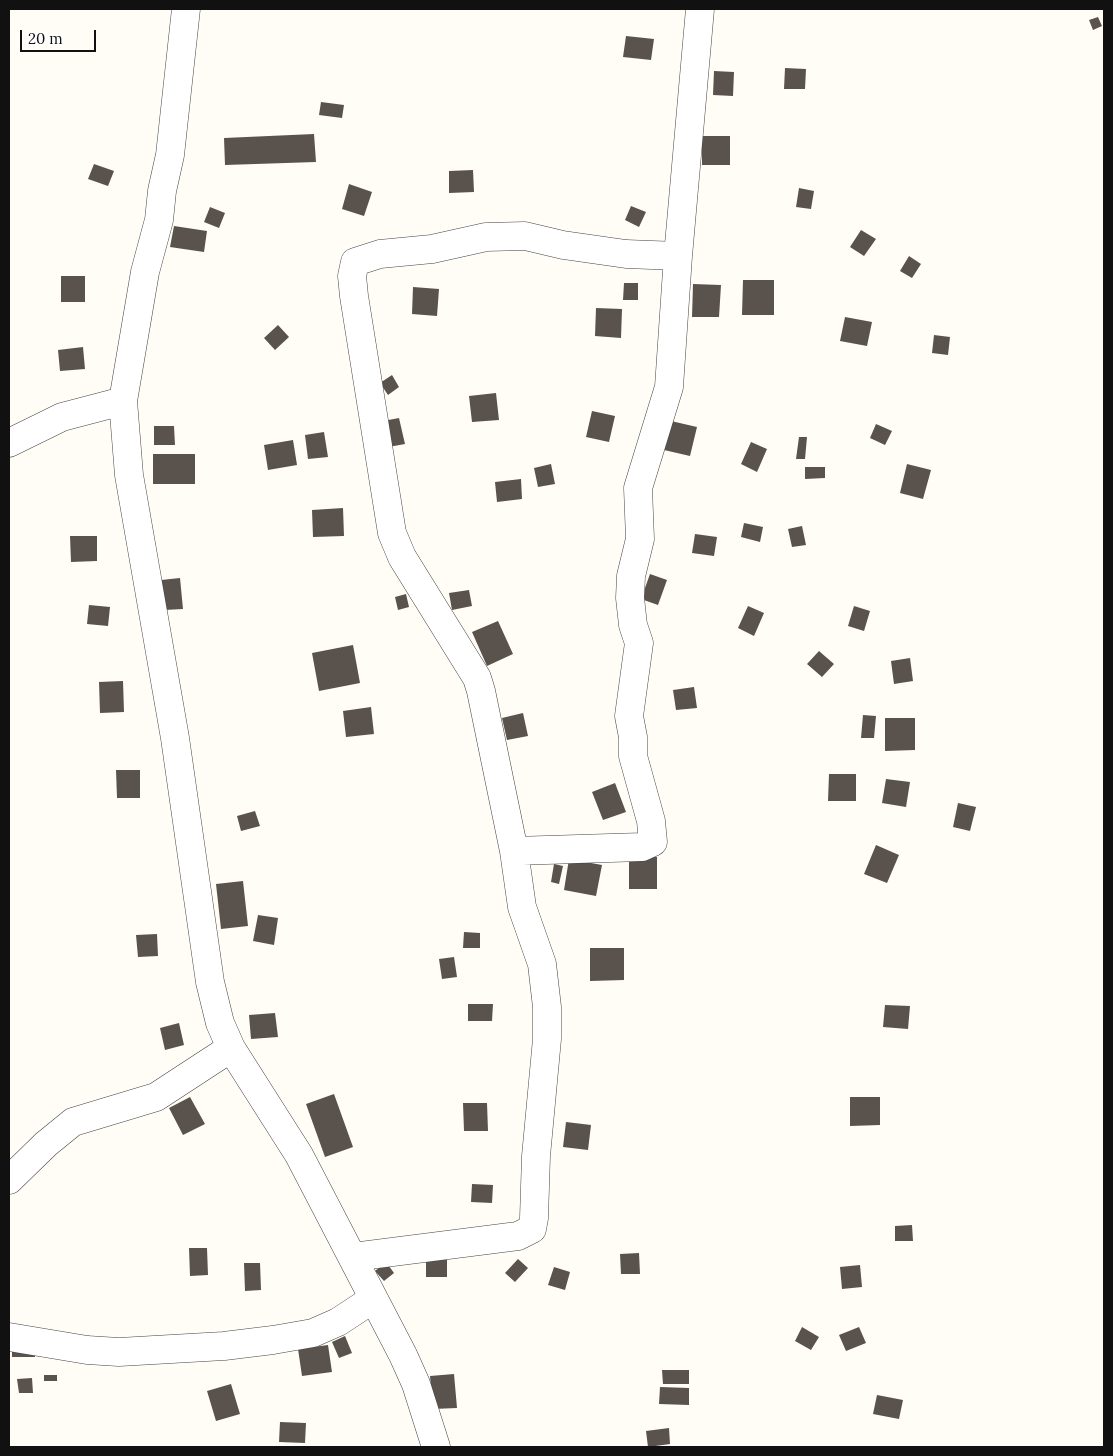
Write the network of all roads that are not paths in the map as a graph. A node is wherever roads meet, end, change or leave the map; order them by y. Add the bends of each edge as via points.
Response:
1 (186, 9) edge
2 (700, 9) edge
3 (678, 256) junction
4 (123, 401) junction
5 (9, 443) edge
6 (514, 850) junction
7 (231, 1048) junction
8 (9, 1180) edge
9 (352, 1257) junction
10 (374, 1298) junction
11 (9, 1337) edge
12 (436, 1447) edge

1 - 4 street via 170,155 159,220 145,272
2 - 3 street
3 - 6 street via 669,387 638,488 640,539 631,576 630,598 639,644 629,716 634,756 651,821 653,842 642,847
3 - 6 street via 626,254 525,236 505,236 380,254 355,262 352,276 354,296 392,533 402,557 477,678
4 - 5 street via 62,417
4 - 7 street via 129,475 175,738 210,982 220,1023
6 - 9 street via 522,907 542,964 547,1007 532,1230 518,1236
7 - 8 street via 156,1097 73,1122
7 - 9 street via 299,1154
9 - 10 street
10 - 11 street via 338,1322 313,1332 224,1346 119,1352
10 - 12 street via 404,1355

